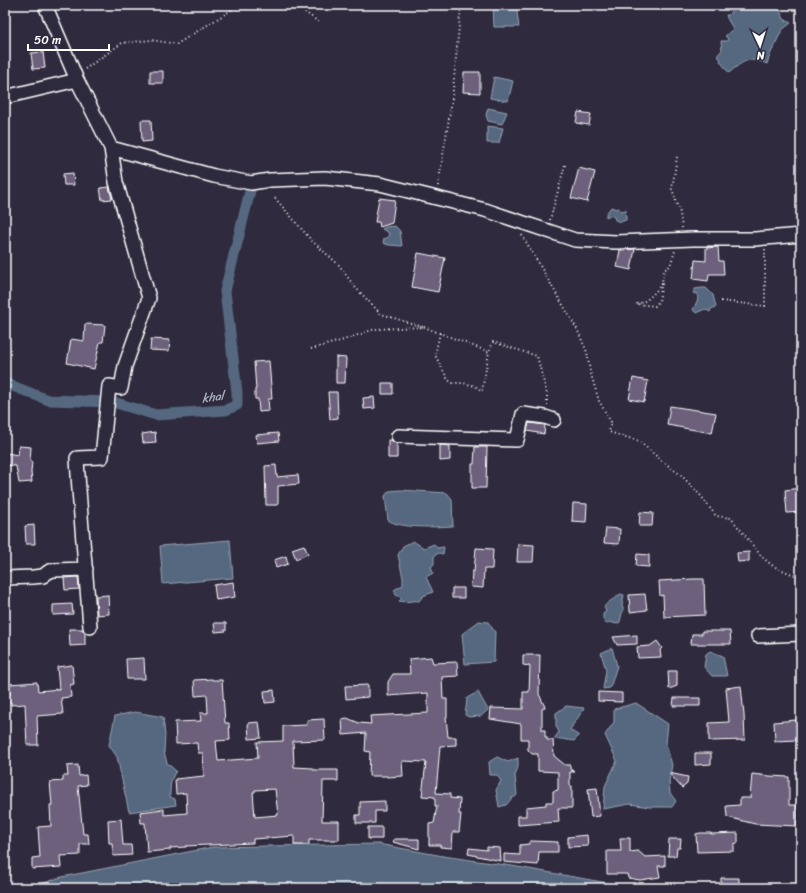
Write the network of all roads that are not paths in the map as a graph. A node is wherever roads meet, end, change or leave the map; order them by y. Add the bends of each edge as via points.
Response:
1 (45, 5) edge
2 (76, 79) junction
3 (5, 97) edge
4 (111, 148) junction
5 (801, 235) edge
6 (550, 419) road end
7 (398, 436) dead end
8 (86, 568) junction
9 (5, 578) edge
10 (90, 627) dead end
11 (801, 634) edge
12 (758, 636) dead end

1 - 2 street
2 - 3 street
2 - 4 street
4 - 5 street via 214,176 250,183 325,178 380,184 485,210 575,240 616,242
4 - 8 street via 116,182 149,298 125,366 121,388 109,386 102,457 77,458
6 - 7 street via 523,414 517,440
8 - 9 street via 54,570 44,576
8 - 10 street
11 - 12 street

